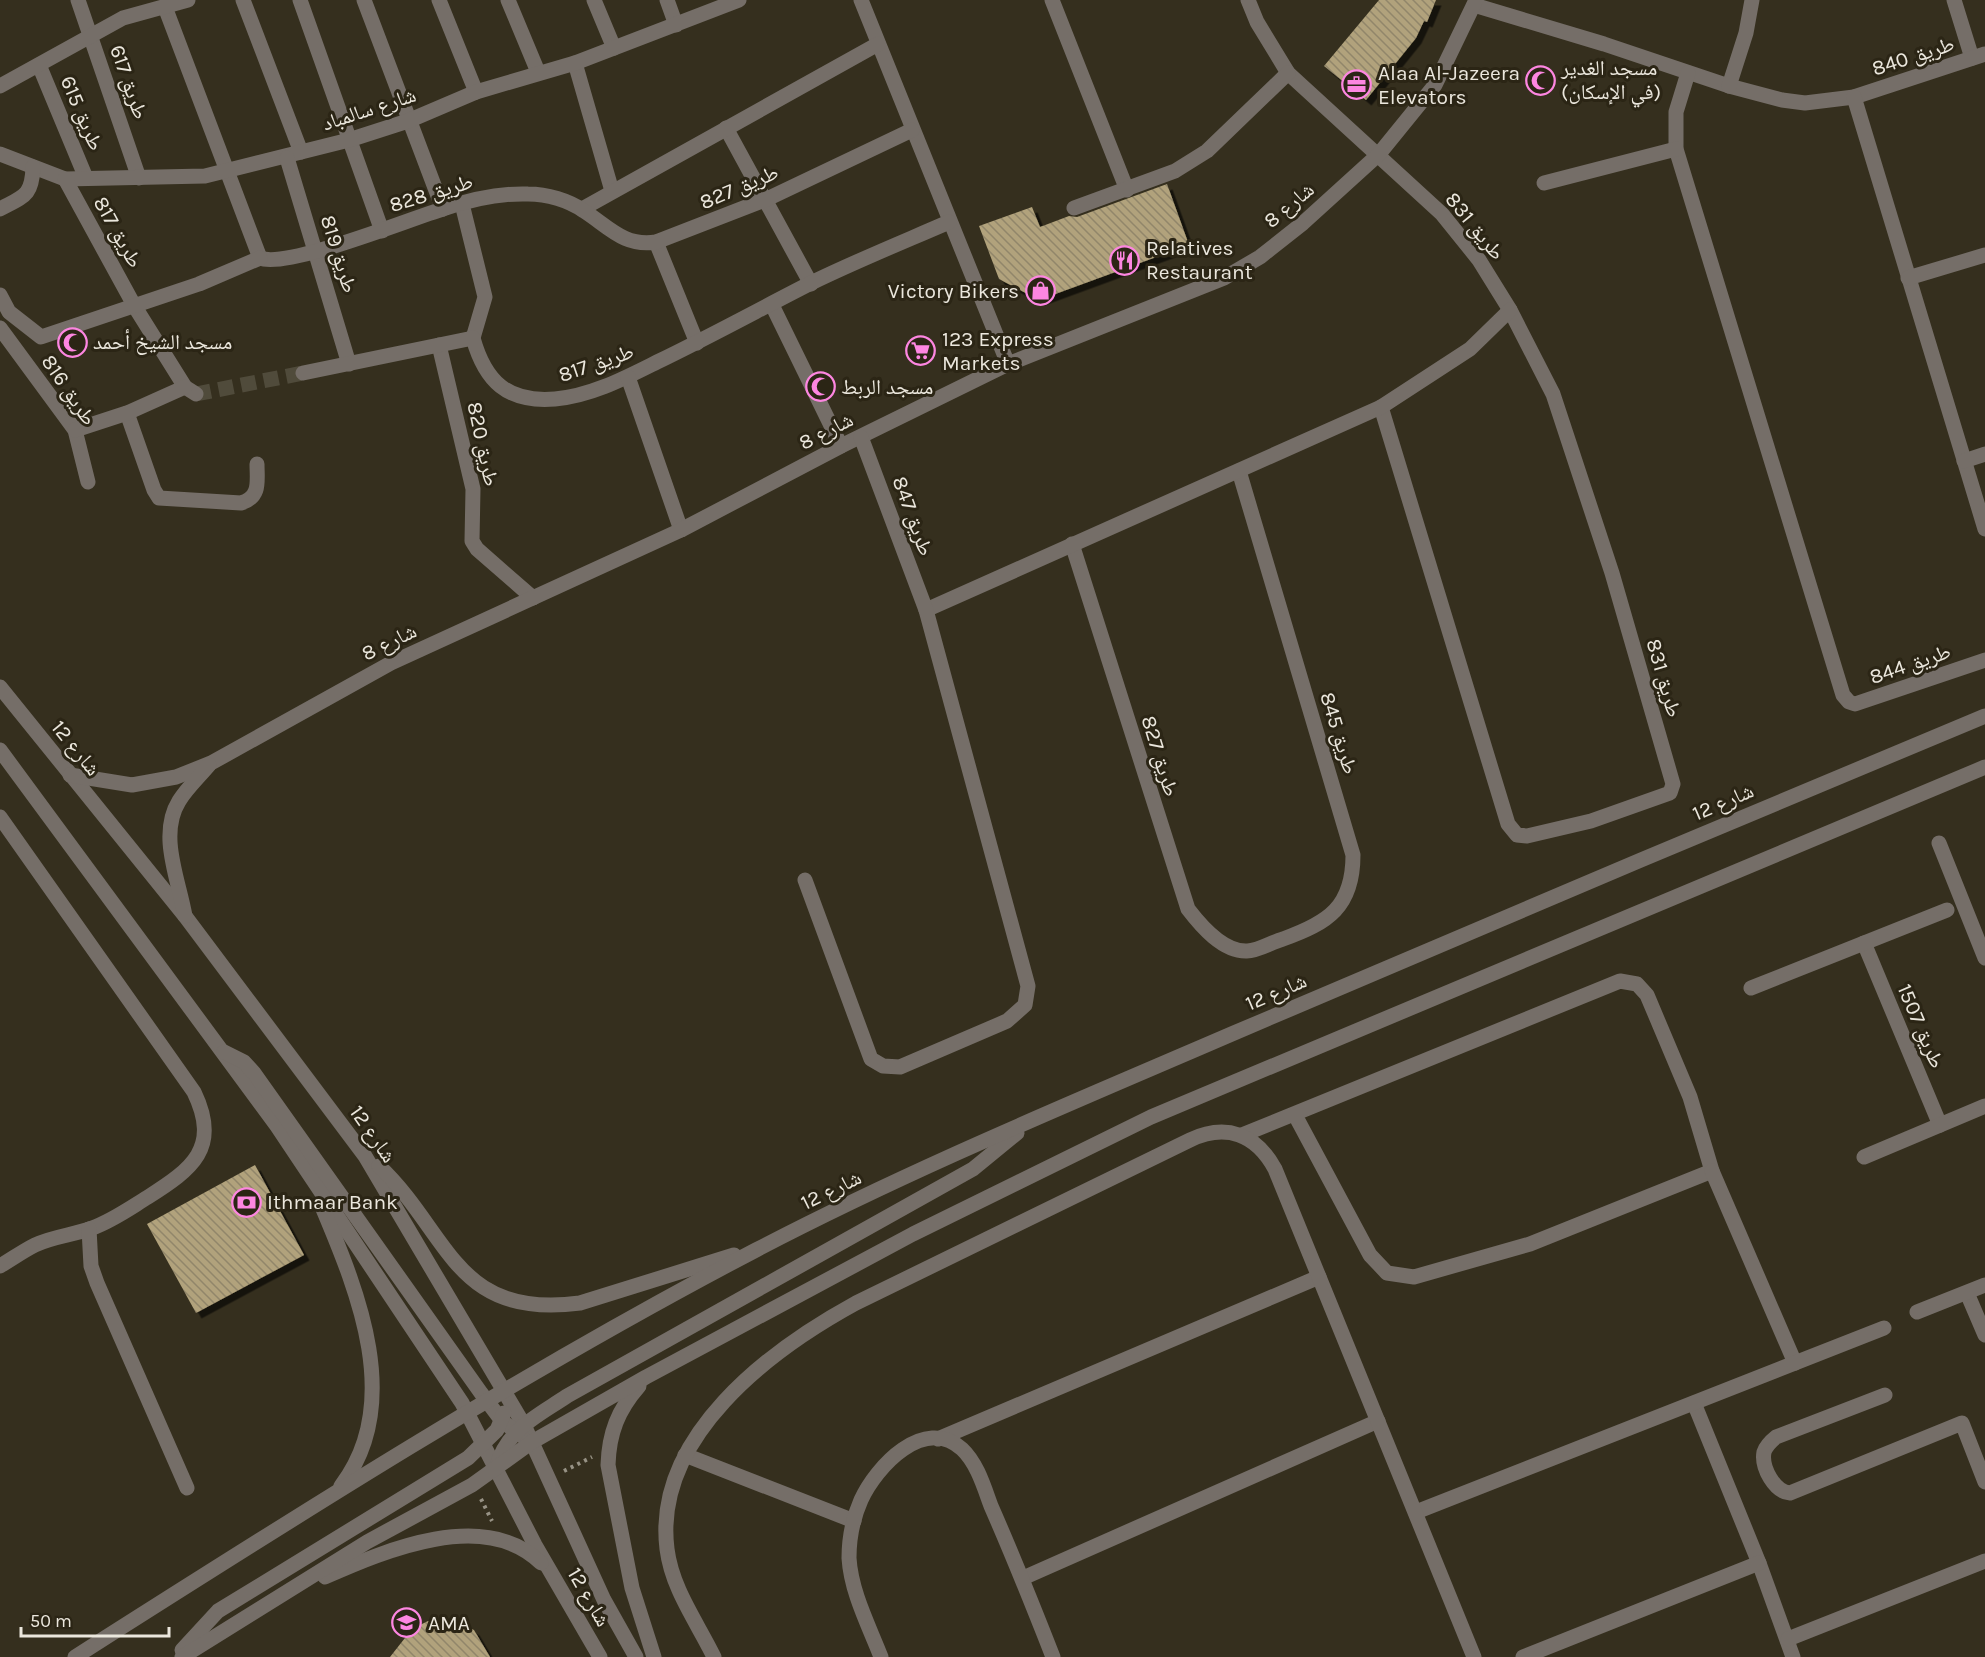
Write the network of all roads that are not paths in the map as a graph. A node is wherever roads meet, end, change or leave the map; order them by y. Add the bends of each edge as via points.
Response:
1 (78, 0) edge
2 (188, 0) edge
3 (243, 0) edge
4 (300, 0) edge
5 (364, 0) edge
6 (439, 0) edge
7 (508, 0) edge
8 (594, 0) edge
9 (667, 0) edge
10 (739, 0) edge
11 (861, 0) edge
12 (1052, 0) edge
13 (1248, 0) edge
14 (1752, 0) edge
15 (1954, 0) edge
16 (1475, 3) edge
17 (165, 7) junction
18 (676, 25) junction
19 (91, 34) junction
20 (878, 44) junction
21 (614, 48) junction
22 (1978, 56) edge
23 (575, 63) junction
24 (39, 64) junction
25 (538, 72) junction
26 (1288, 73) junction
27 (1688, 73) junction
28 (0, 86) edge
29 (1730, 86) junction
30 (476, 92) junction
31 (1854, 97) junction
32 (408, 121) junction
33 (726, 128) junction
34 (912, 130) junction
35 (349, 141) junction
36 (1676, 148) junction
37 (0, 154) edge
38 (1379, 154) junction
39 (294, 155) junction
40 (33, 166) junction
41 (227, 171) junction
42 (86, 178) junction
43 (139, 178) junction
44 (65, 179) junction
45 (1544, 183) dead end
46 (1127, 190) junction
47 (612, 191) junction
48 (767, 200) junction
49 (462, 204) junction
50 (0, 208) edge
51 (1074, 208) dead end
52 (443, 209) junction
53 (582, 209) junction
54 (949, 222) junction
55 (382, 231) junction
56 (656, 242) junction
57 (317, 251) junction
58 (1985, 255) edge
59 (260, 258) junction
60 (1908, 278) junction
61 (811, 284) junction
62 (0, 295) edge
63 (772, 305) junction
64 (135, 306) junction
65 (1510, 310) junction
66 (5, 314) edge
67 (0, 328) edge
68 (473, 338) junction
69 (697, 343) junction
70 (439, 345) junction
71 (349, 364) junction
72 (1008, 364) junction
73 (303, 373) tunnel mouth
74 (628, 376) junction
75 (1381, 407) junction
76 (127, 413) junction
77 (75, 430) junction
78 (861, 437) junction
79 (841, 446) junction
80 (1985, 454) edge
81 (1964, 461) junction
82 (257, 464) dead end
83 (1239, 471) junction
84 (88, 482) dead end
85 (1985, 529) edge
86 (681, 530) junction
87 (1072, 544) junction
88 (533, 598) junction
89 (926, 610) junction
90 (1985, 660) edge
91 (0, 687) edge
92 (1985, 716) edge
93 (0, 750) edge
94 (211, 763) junction
95 (1985, 767) edge
96 (70, 775) junction
97 (0, 818) edge
98 (0, 836) edge
99 (17, 842) junction
100 (1939, 843) dead end
101 (805, 880) dead end
102 (1947, 910) dead end
103 (184, 916) junction
104 (1863, 943) junction
105 (1247, 951) joint
106 (1984, 955) edge
107 (1751, 988) dead end
108 (222, 1051) junction
109 (1985, 1106) edge
110 (1295, 1114) junction
111 (1035, 1118) junction
112 (1940, 1125) junction
113 (1242, 1135) junction
114 (365, 1156) junction
115 (1864, 1157) dead end
116 (304, 1168) junction
117 (1712, 1171) junction
118 (89, 1229) junction
119 (758, 1249) junction
120 (0, 1266) edge
121 (1319, 1277) junction
122 (1985, 1285) edge
123 (1967, 1293) junction
124 (1917, 1312) dead end
125 (1884, 1328) dead end
126 (1985, 1335) edge
127 (1795, 1362) junction
128 (646, 1377) junction
129 (505, 1389) junction
130 (1885, 1395) dead end
131 (488, 1400) junction
132 (1694, 1403) junction
133 (469, 1413) junction
134 (502, 1420) junction
135 (1378, 1421) junction
136 (519, 1428) junction
137 (938, 1439) junction
138 (532, 1442) junction
139 (484, 1444) junction
140 (685, 1455) junction
141 (496, 1468) junction
142 (1985, 1482) edge
143 (187, 1488) dead end
144 (339, 1489) junction
145 (1416, 1512) junction
146 (854, 1521) junction
147 (1985, 1562) edge
148 (1759, 1563) junction
149 (1023, 1578) junction
150 (557, 1586) junction
151 (267, 1603) junction
152 (1788, 1639) junction
153 (75, 1657) edge
154 (176, 1657) edge
155 (182, 1657) edge
156 (600, 1657) edge
157 (636, 1657) edge
158 (654, 1657) edge
159 (714, 1657) edge
160 (881, 1657) edge
161 (1053, 1657) edge
162 (1474, 1657) edge
163 (1523, 1657) edge
164 (1793, 1657) edge

1 - 19 street, طريق 617
2 - 17 street, طريق 615
3 - 39 street, طريق 819
4 - 35 street
5 - 32 street
6 - 30 street
7 - 25 street
8 - 21 street
9 - 18 street
10 - 18 street, شارع سالمباد
11 - 20 street
12 - 46 street
13 - 26 street, طريق 831 via 1262,32
14 - 29 street
15 - 22 street
16 - 27 street, طريق 840
16 - 38 street, شارع 8 via 1435,85
17 - 19 street, طريق 615 via 123,18
17 - 41 street
18 - 21 street, شارع سالمباد
19 - 24 street, طريق 615
19 - 43 street, طريق 617
20 - 33 street
20 - 34 street
21 - 23 street, شارع سالمباد
22 - 31 street, طريق 840
23 - 25 street, شارع سالمباد
23 - 47 street
24 - 28 street, طريق 615
24 - 42 street, طريق 615
25 - 30 street, شارع سالمباد
26 - 38 street, طريق 831
26 - 46 street via 1207,151 1175,171
27 - 29 street, طريق 840
27 - 36 street via 1676,112
29 - 31 street, طريق 840 via 1805,103
30 - 32 street, شارع سالمباد
31 - 60 street
32 - 35 street, شارع سالمباد
32 - 52 street
33 - 47 street
33 - 48 street
34 - 48 street, طريق 827
34 - 54 street
35 - 39 street, شارع سالمباد
35 - 55 street
36 - 45 street
36 - 90 street, طريق 844 via 1843,695 1855,704
37 - 40 street, شارع سالمباد
38 - 65 street, طريق 831 via 1442,214 1479,260
38 - 72 street, شارع 8 via 1304,223 1260,257 1224,278
39 - 41 street, شارع سالمباد
39 - 57 street, طريق 819
40 - 44 street, شارع سالمباد
40 - 50 street via 33,182 25,196
41 - 43 street, شارع سالمباد via 205,176
41 - 59 street
42 - 43 street, شارع سالمباد
42 - 44 street, شارع سالمباد
44 - 64 street, طريق 817
46 - 51 street
47 - 53 street
48 - 56 street, طريق 827
48 - 61 street
49 - 52 street, طريق 828
49 - 53 street, طريق 828 via 528,194 555,197
49 - 68 street via 485,297
52 - 55 street, طريق 828
53 - 56 street, طريق 827 via 629,241
54 - 61 street, طريق 817
54 - 72 street
55 - 57 street, طريق 828
56 - 69 street
57 - 59 street, طريق 828 via 268,262
57 - 71 street, طريق 819
58 - 60 street
59 - 64 street
60 - 81 street
61 - 63 street, طريق 817
62 - 66 street
63 - 69 street, طريق 817
63 - 79 street
64 - 66 street via 41,337
64 - 76 street, طريق 817 via 190,390
65 - 75 street via 1470,349
65 - 75 street, طريق 831 via 1553,394 1609,562 1673,784 1670,793 1591,821 1527,836 1517,835 1508,824
67 - 77 street, طريق 816
68 - 70 street
68 - 74 street, طريق 817 via 479,360 490,378 508,391 529,398 577,396
69 - 74 street, طريق 817
70 - 71 street
70 - 88 street, طريق 820 via 473,489 472,541
71 - 73 street
72 - 78 street, شارع 8
74 - 86 street
75 - 83 street
76 - 77 street
76 - 82 street, طريق 816 via 156,495 164,500 248,501 257,490
77 - 84 street, طريق 816
78 - 79 street, شارع 8
78 - 89 street, طريق 847
79 - 86 street, شارع 8
80 - 81 street
81 - 85 street
83 - 87 street
83 - 105 street, طريق 845 via 1353,855 1346,896 1327,920
86 - 88 street, شارع 8
87 - 89 street
87 - 105 street, طريق 827 via 1181,894 1208,932
88 - 94 street, شارع 8 via 391,663
89 - 101 street, طريق 847 via 1028,986 1024,1005 1007,1021 900,1066 883,1066 871,1059
91 - 96 street, شارع 12
92 - 111 street, شارع 12 via 1509,914
93 - 108 street
94 - 96 street, شارع 8 via 176,777 132,785
94 - 103 street, شارع 8 via 171,817 169,840
95 - 128 street via 1151,1117 913,1234
96 - 103 street, شارع 12
97 - 99 street
98 - 99 street
99 - 118 street via 194,1092 202,1109 205,1128 194,1164 122,1214
100 - 106 street
102 - 104 street
103 - 114 street, شارع 12
104 - 107 street
104 - 112 street, طريق 1507
108 - 116 street
108 - 131 street via 244,1062 254,1073
109 - 112 street
110 - 113 street
110 - 117 street via 1370,1255 1387,1273 1414,1276 1530,1244
110 - 117 street via 1620,981 1637,984 1647,995 1690,1097
111 - 119 street, شارع 12
111 - 136 street via 973,1169 567,1395
112 - 115 street
113 - 121 street via 1267,1154
113 - 140 street via 1205,1133 815,1325 742,1383 711,1417
114 - 119 street via 389,1177 453,1262 488,1290 516,1301 556,1307 580,1303
114 - 129 street, شارع 12
116 - 133 street
116 - 144 street via 339,1248 371,1359 369,1418 351,1473
117 - 127 street
118 - 120 street via 36,1245
118 - 143 street via 96,1283
119 - 129 street, شارع 12
121 - 135 street
121 - 137 street
122 - 123 street
123 - 124 street
123 - 126 street
125 - 127 street
127 - 132 street
128 - 138 street
128 - 158 street via 618,1415 608,1448 608,1465 632,1588
129 - 131 street
129 - 134 street
129 - 136 street, شارع 12
130 - 142 street via 1776,1437 1765,1452 1764,1461 1775,1486 1790,1493 1962,1424
131 - 133 street
131 - 134 street
132 - 145 street
132 - 148 street
133 - 139 street, شارع 12
133 - 144 street
134 - 136 street
134 - 139 street
135 - 145 street
135 - 149 street
136 - 138 street, شارع 12
136 - 141 street via 502,1448
137 - 146 street via 913,1443 881,1468 869,1484
137 - 149 street via 951,1442 970,1458
138 - 141 street
138 - 157 street, شارع 12 via 604,1600
139 - 141 street, شارع 12
139 - 154 street via 468,1458 218,1611
140 - 146 street
140 - 159 street via 666,1516 667,1549 674,1580
141 - 150 street, شارع 12
141 - 151 street
144 - 153 street
145 - 162 street
146 - 160 street via 850,1540 852,1578
147 - 152 street
148 - 152 street
148 - 163 street
149 - 161 street
150 - 151 street via 521,1547 495,1537 469,1536 392,1551
150 - 156 street, شارع 12
151 - 155 street
152 - 164 street

